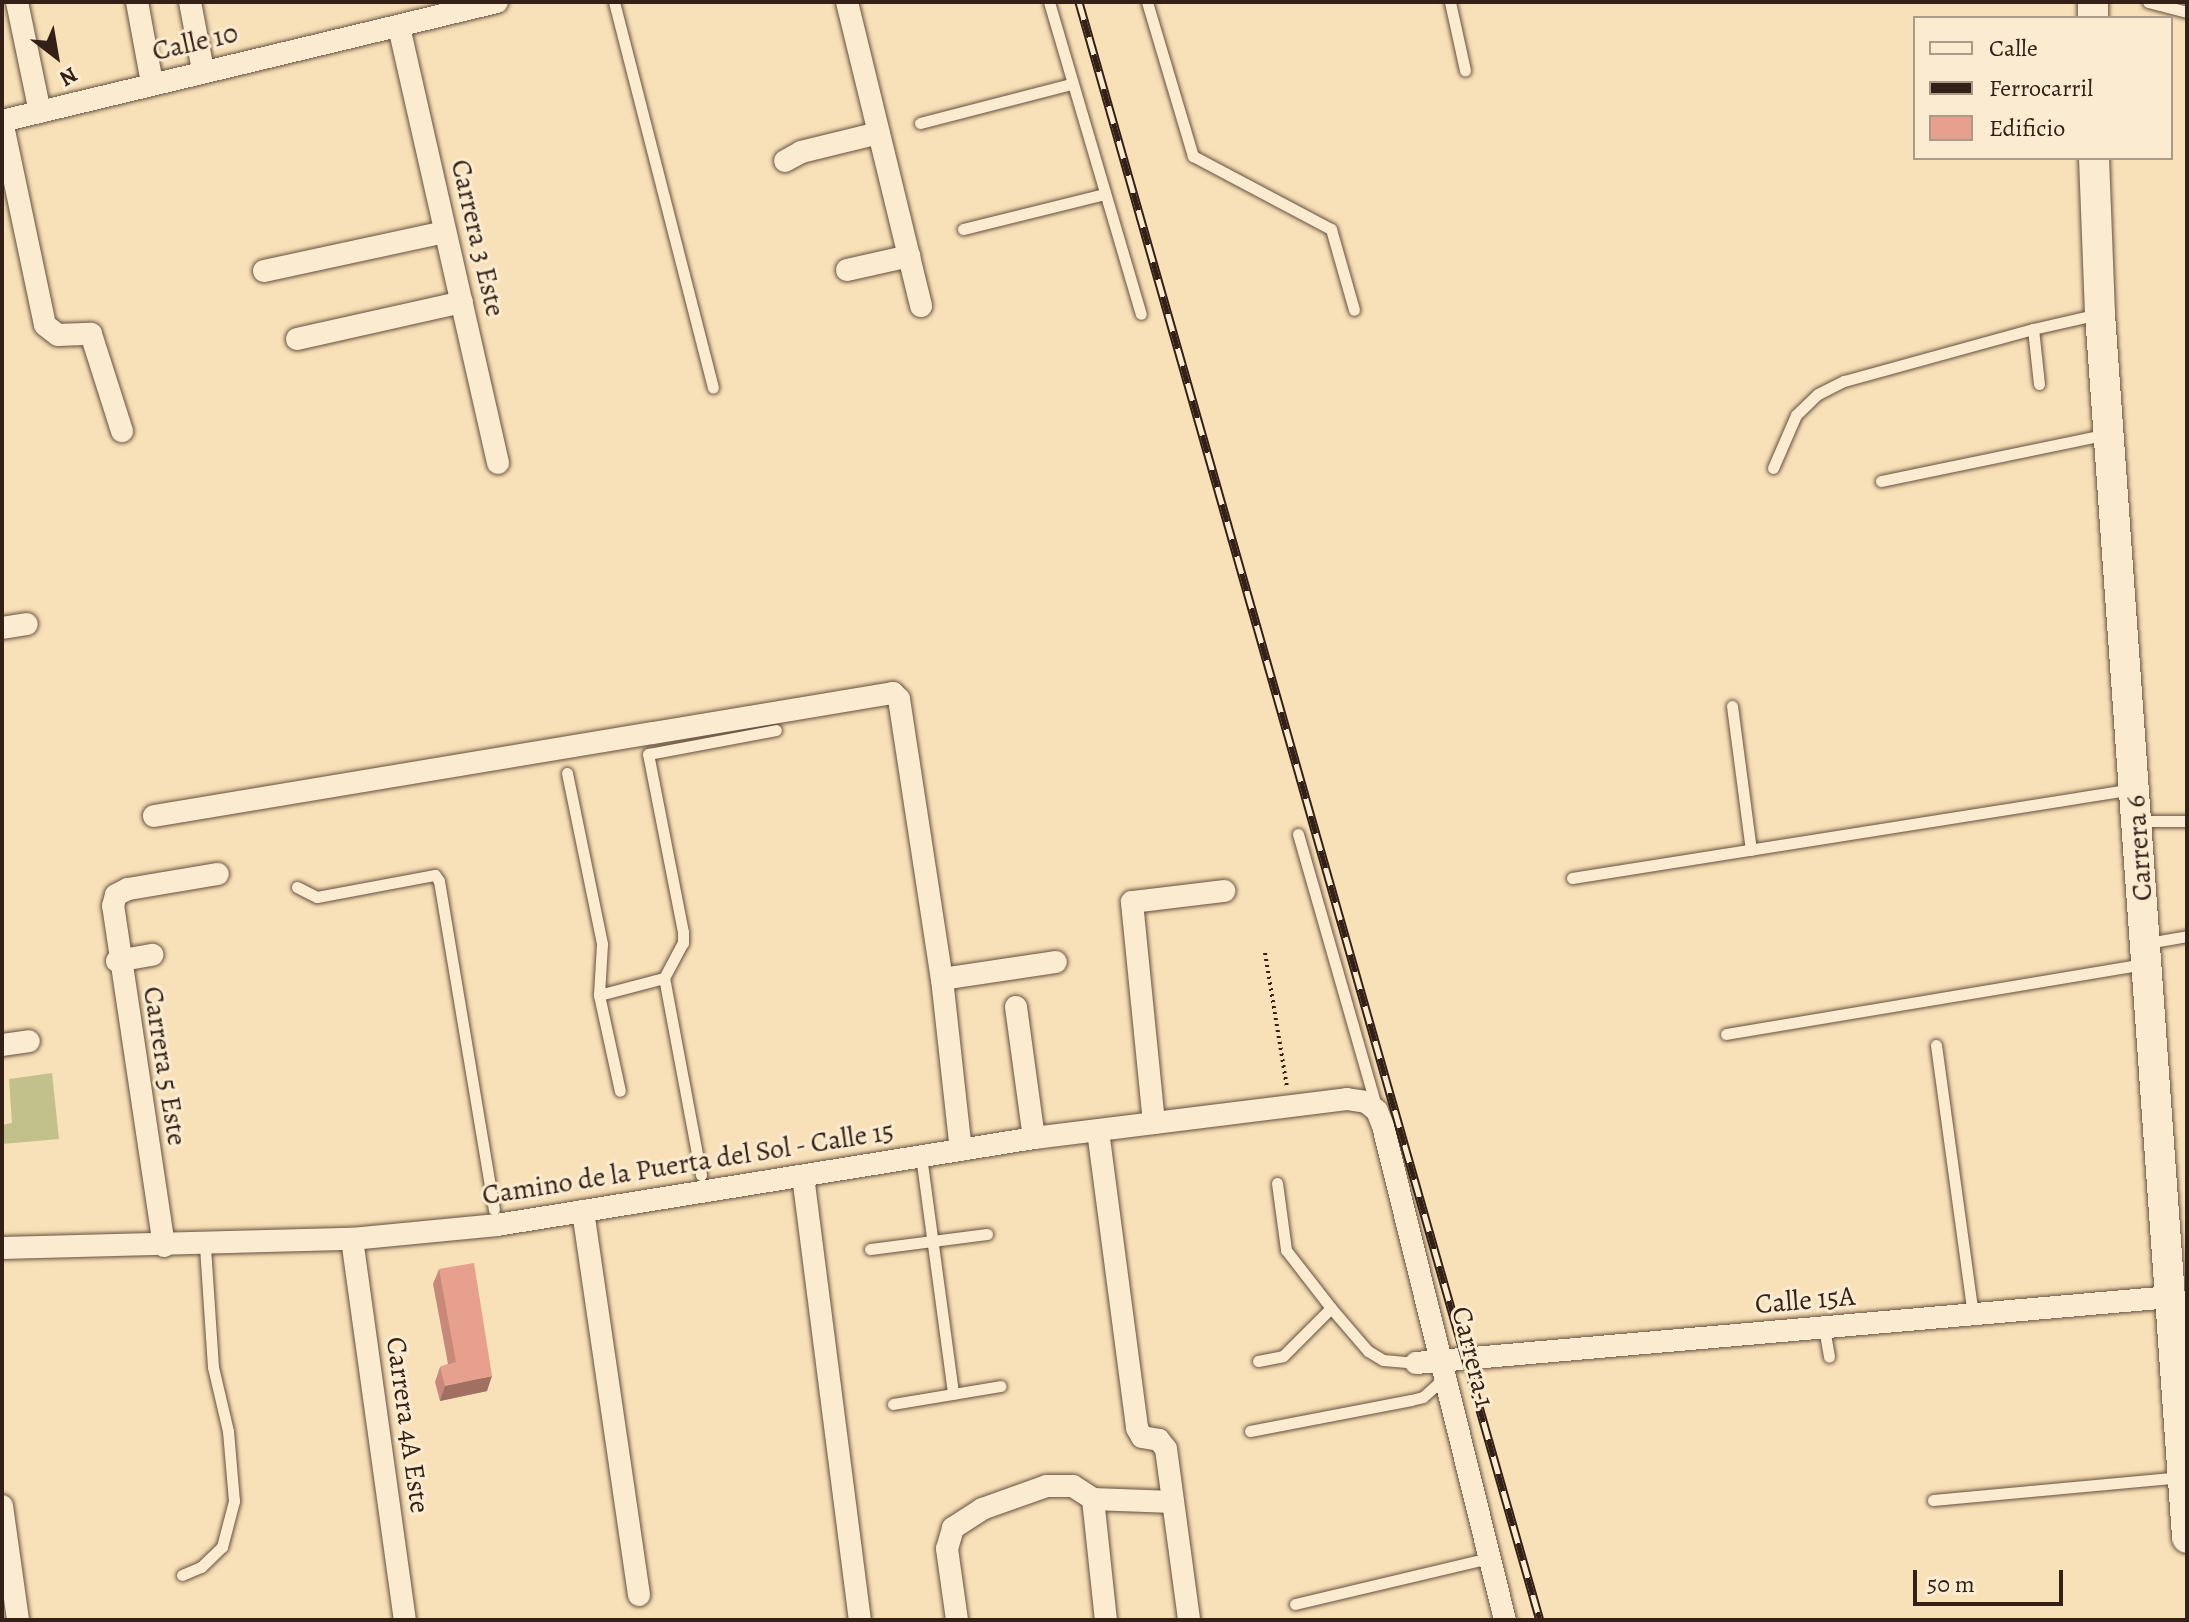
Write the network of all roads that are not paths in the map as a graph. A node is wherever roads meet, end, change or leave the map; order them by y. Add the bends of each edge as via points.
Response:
1 (17, 2) edge
2 (137, 2) edge
3 (190, 2) edge
4 (497, 2) edge
5 (614, 2) edge
6 (847, 2) edge
7 (1049, 2) edge
8 (1147, 2) edge
9 (1450, 2) edge
10 (2148, 2) edge
11 (2187, 12) edge
12 (399, 27) junction
13 (203, 70) junction
14 (1465, 70) dead end
15 (152, 83) junction
16 (1071, 84) junction
17 (40, 112) junction
18 (2, 121) edge
19 (920, 123) dead end
20 (879, 133) junction
21 (2094, 160) edge
22 (785, 161) dead end
23 (1104, 194) junction
24 (963, 229) dead end
25 (445, 232) junction
26 (909, 256) junction
27 (847, 270) dead end
28 (264, 271) dead end
29 (462, 302) junction
30 (921, 306) dead end
31 (1354, 310) dead end
32 (1141, 314) dead end
33 (2100, 314) junction
34 (2033, 329) junction
35 (297, 339) dead end
36 (2039, 384) dead end
37 (713, 387) dead end
38 (122, 431) dead end
39 (2109, 434) junction
40 (498, 463) dead end
41 (1773, 468) dead end
42 (1881, 481) dead end
43 (27, 624) dead end
44 (2, 628) edge
45 (1732, 706) dead end
46 (776, 730) dead end
47 (567, 773) dead end
48 (2134, 789) junction
49 (154, 816) dead end
50 (2137, 821) junction
51 (2187, 821) edge
52 (1298, 834) dead end
53 (1751, 850) junction
54 (218, 874) dead end
55 (1572, 878) dead end
56 (297, 887) dead end
57 (1224, 891) dead end
58 (2187, 936) edge
59 (2146, 954) junction
60 (152, 955) dead end
61 (117, 961) junction
62 (1056, 962) dead end
63 (664, 978) junction
64 (942, 979) junction
65 (599, 995) junction
66 (1016, 1007) dead end
67 (1726, 1034) dead end
68 (29, 1041) dead end
69 (2, 1045) edge
70 (1936, 1045) dead end
71 (620, 1091) dead end
72 (1377, 1111) junction
73 (1154, 1123) junction
74 (1098, 1131) junction
75 (1034, 1138) junction
76 (961, 1150) junction
77 (921, 1156) junction
78 (803, 1176) junction
79 (703, 1183) junction
80 (1277, 1183) dead end
81 (583, 1211) junction
82 (495, 1217) junction
83 (987, 1234) dead end
84 (352, 1239) junction
85 (932, 1239) junction
86 (205, 1245) junction
87 (164, 1246) junction
88 (2, 1248) edge
89 (870, 1249) dead end
90 (2170, 1297) junction
91 (1331, 1308) junction
92 (1973, 1315) junction
93 (1824, 1328) junction
94 (1829, 1357) dead end
95 (1258, 1361) dead end
96 (1416, 1363) joint
97 (1446, 1368) junction
98 (1000, 1386) dead end
99 (953, 1394) junction
100 (893, 1404) dead end
101 (1250, 1431) dead end
102 (2183, 1477) junction
103 (1093, 1499) junction
104 (1933, 1500) dead end
105 (1173, 1502) junction
106 (2, 1506) edge
107 (2187, 1538) edge
108 (1490, 1558) junction
109 (182, 1575) dead end
110 (639, 1595) dead end
111 (1295, 1604) dead end
112 (18, 1620) edge
113 (405, 1620) edge
114 (860, 1620) edge
115 (957, 1620) edge
116 (1106, 1620) edge
117 (1189, 1620) edge
118 (1505, 1620) edge

1 - 17 street
2 - 15 street
3 - 13 street
4 - 12 street, Calle 10
5 - 37 lane
6 - 20 street
7 - 16 lane
8 - 31 lane via 1193,156 1331,229
9 - 14 lane
10 - 11 lane
12 - 13 street, Calle 10
12 - 25 street, Carrera 3 Este
13 - 15 street, Calle 10
15 - 17 street, Calle 10
16 - 19 lane
16 - 23 lane
17 - 18 street, Calle 10
18 - 38 street via 45,325 58,335 91,334
20 - 22 street via 801,152
20 - 26 street
21 - 33 main road, Carrera 6
23 - 24 lane
23 - 32 lane
25 - 28 street
25 - 29 street, Carrera 3 Este
26 - 27 street
26 - 30 street
29 - 35 street
29 - 40 street, Carrera 3 Este
33 - 34 lane
33 - 39 main road, Carrera 6
34 - 36 lane
34 - 41 lane via 1844,381 1818,394 1796,415
39 - 42 lane
39 - 48 main road, Carrera 6
43 - 44 street
45 - 53 lane
46 - 63 lane via 648,754 683,932 683,943
47 - 65 lane via 602,944
48 - 50 main road, Carrera 6
48 - 53 lane
49 - 64 street via 886,690 899,699
50 - 51 lane
50 - 59 main road, Carrera 6
52 - 72 lane
53 - 55 lane
54 - 61 street, Carrera 5 Este via 116,895
56 - 82 lane via 317,897 435,875 439,881
57 - 73 street via 1132,902
58 - 59 lane
59 - 67 lane
59 - 90 main road, Carrera 6
60 - 61 street
61 - 87 street, Carrera 5 Este
62 - 64 street
63 - 65 lane
63 - 79 lane
64 - 76 street
65 - 71 lane
66 - 75 street
68 - 69 street
70 - 92 lane
72 - 73 street, Camino de la Puerta del Sol - Calle 15 via 1347,1099
72 - 97 street, Carrera 1
73 - 74 street, Camino de la Puerta del Sol - Calle 15
74 - 75 street, Camino de la Puerta del Sol - Calle 15
74 - 105 street via 1137,1428 1142,1437 1164,1443
75 - 76 street, Camino de la Puerta del Sol - Calle 15
76 - 77 street, Camino de la Puerta del Sol - Calle 15
77 - 78 street, Camino de la Puerta del Sol - Calle 15
77 - 85 lane
78 - 79 street, Camino de la Puerta del Sol - Calle 15
78 - 114 street
79 - 81 street, Camino de la Puerta del Sol - Calle 15
80 - 91 lane via 1286,1250
81 - 82 street, Camino de la Puerta del Sol - Calle 15
81 - 110 street
82 - 84 street, Camino de la Puerta del Sol - Calle 15
83 - 85 lane
84 - 86 street, Camino de la Puerta del Sol - Calle 15
84 - 113 street, Carrera 4A Este
85 - 89 lane
85 - 99 lane
86 - 87 street, Camino de la Puerta del Sol - Calle 15
86 - 109 lane via 213,1367 228,1431 234,1501 222,1547 201,1567
87 - 88 street, Camino de la Puerta del Sol - Calle 15
90 - 92 street, Calle 15A
90 - 102 main road, Carrera 6
91 - 95 lane via 1283,1356
91 - 96 lane via 1368,1351 1383,1360
92 - 93 street, Calle 15A
93 - 94 lane
93 - 97 street, Calle 15A
96 - 97 street, Calle 15A
97 - 101 lane via 1423,1397
97 - 108 street, Carrera 1
98 - 99 lane
99 - 100 lane
102 - 104 lane
102 - 107 main road, Carrera 6
103 - 105 street
103 - 115 street via 1073,1486 1047,1486 982,1509 953,1528 947,1549
103 - 116 street
105 - 117 street
106 - 112 street
108 - 111 lane
108 - 118 street, Carrera 1

